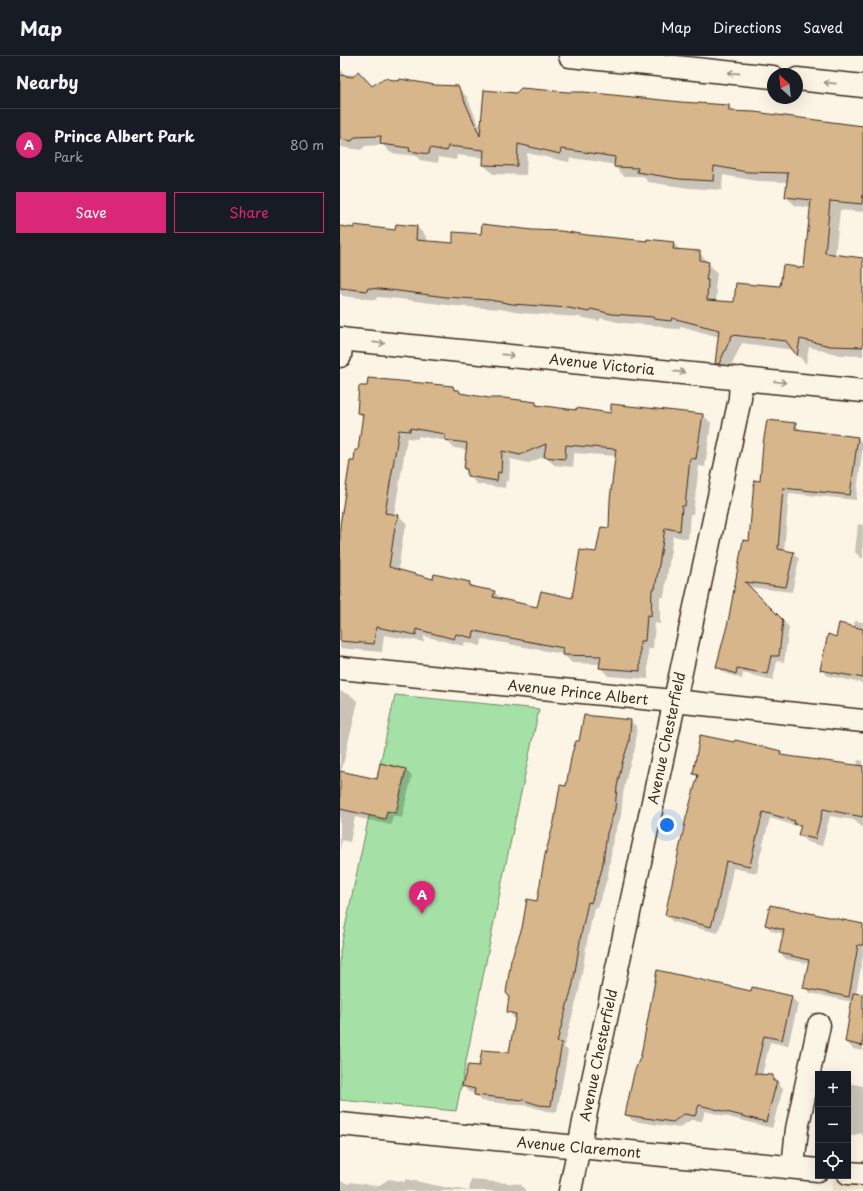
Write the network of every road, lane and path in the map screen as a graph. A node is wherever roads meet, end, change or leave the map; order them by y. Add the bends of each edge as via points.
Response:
1 (570, 56) edge
2 (767, 76) edge
3 (803, 80) edge
4 (863, 86) edge
5 (341, 345) edge
6 (741, 378) junction
7 (863, 391) edge
8 (340, 668) edge
9 (675, 702) junction
10 (863, 721) edge
11 (819, 1025) dead end
12 (340, 1124) edge
13 (578, 1147) junction
14 (793, 1167) junction
15 (815, 1170) edge
16 (851, 1173) edge
17 (863, 1174) edge
18 (570, 1191) edge

2 -> 1 street
4 -> 3 street
5 -> 6 street, Avenue Victoria
6 -> 7 street, Avenue Victoria
6 - 9 street, Avenue Chesterfield via 738,408
8 - 9 street, Avenue Prince Albert
9 - 10 street, Avenue Prince Albert
9 - 13 street, Avenue Chesterfield
11 - 14 street via 797,1129
12 - 13 street, Avenue Claremont
13 - 14 street, Avenue Claremont
13 - 18 street, Avenue Chesterfield
14 - 15 street, Avenue Claremont
16 - 17 street

